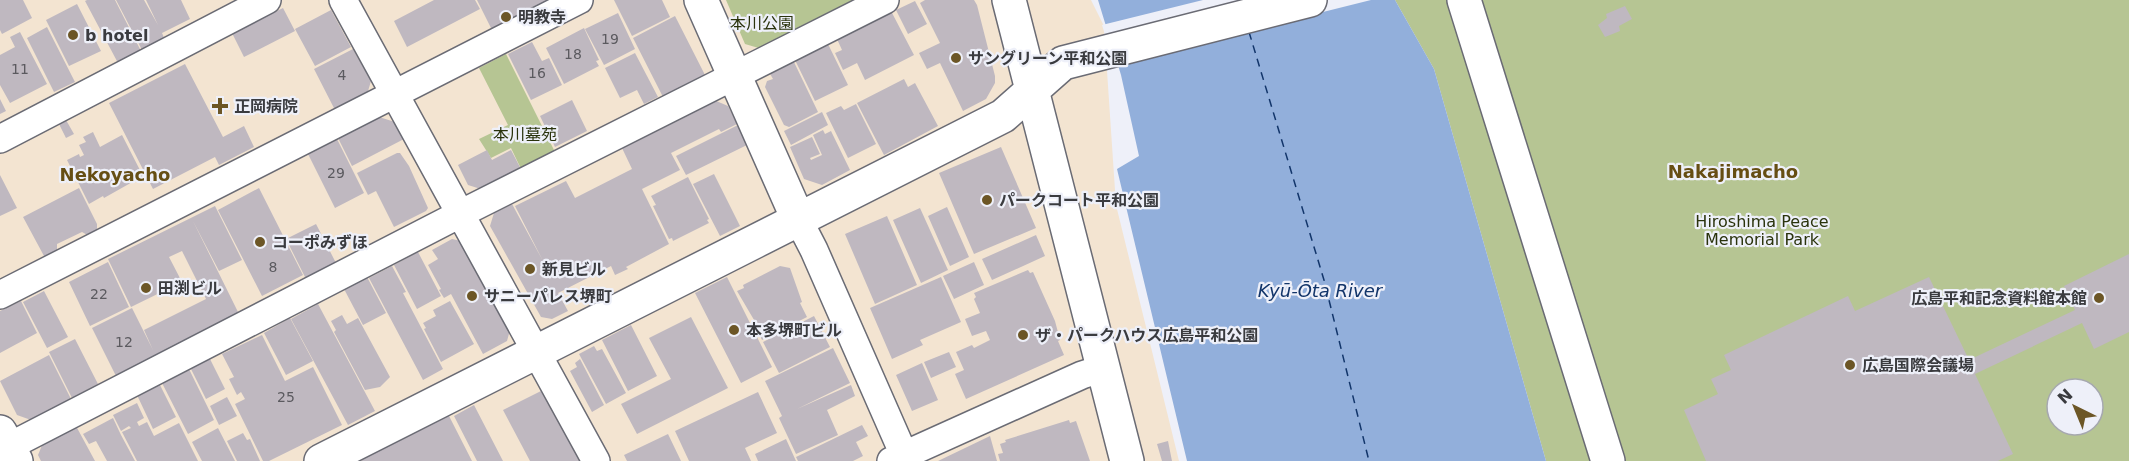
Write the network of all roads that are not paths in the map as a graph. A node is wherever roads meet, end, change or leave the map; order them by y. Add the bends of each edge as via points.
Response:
1 (267, 0) edge
2 (344, 0) edge
3 (579, 0) edge
4 (701, 0) edge
5 (885, 0) edge
6 (1010, 0) edge
7 (1310, 0) edge
8 (1464, 0) edge
9 (735, 77) junction
10 (1032, 91) junction
11 (394, 94) junction
12 (0, 139) edge
13 (460, 213) junction
14 (798, 219) junction
15 (0, 295) edge
16 (537, 352) junction
17 (1104, 368) junction
18 (8, 447) edge
19 (897, 458) edge
20 (321, 461) edge
21 (596, 461) edge
22 (1127, 461) edge
23 (1608, 461) edge

1 - 12 street
2 - 11 street
3 - 11 street
4 - 9 street
5 - 9 street
6 - 10 street
7 - 10 street via 1063,63
8 - 23 street
9 - 13 street
9 - 14 street
10 - 14 street via 1002,116
10 - 17 street
11 - 13 street
11 - 15 street
13 - 16 street
13 - 18 street
14 - 16 street
14 - 19 street
16 - 20 street
16 - 21 street
17 - 19 street
17 - 22 street

